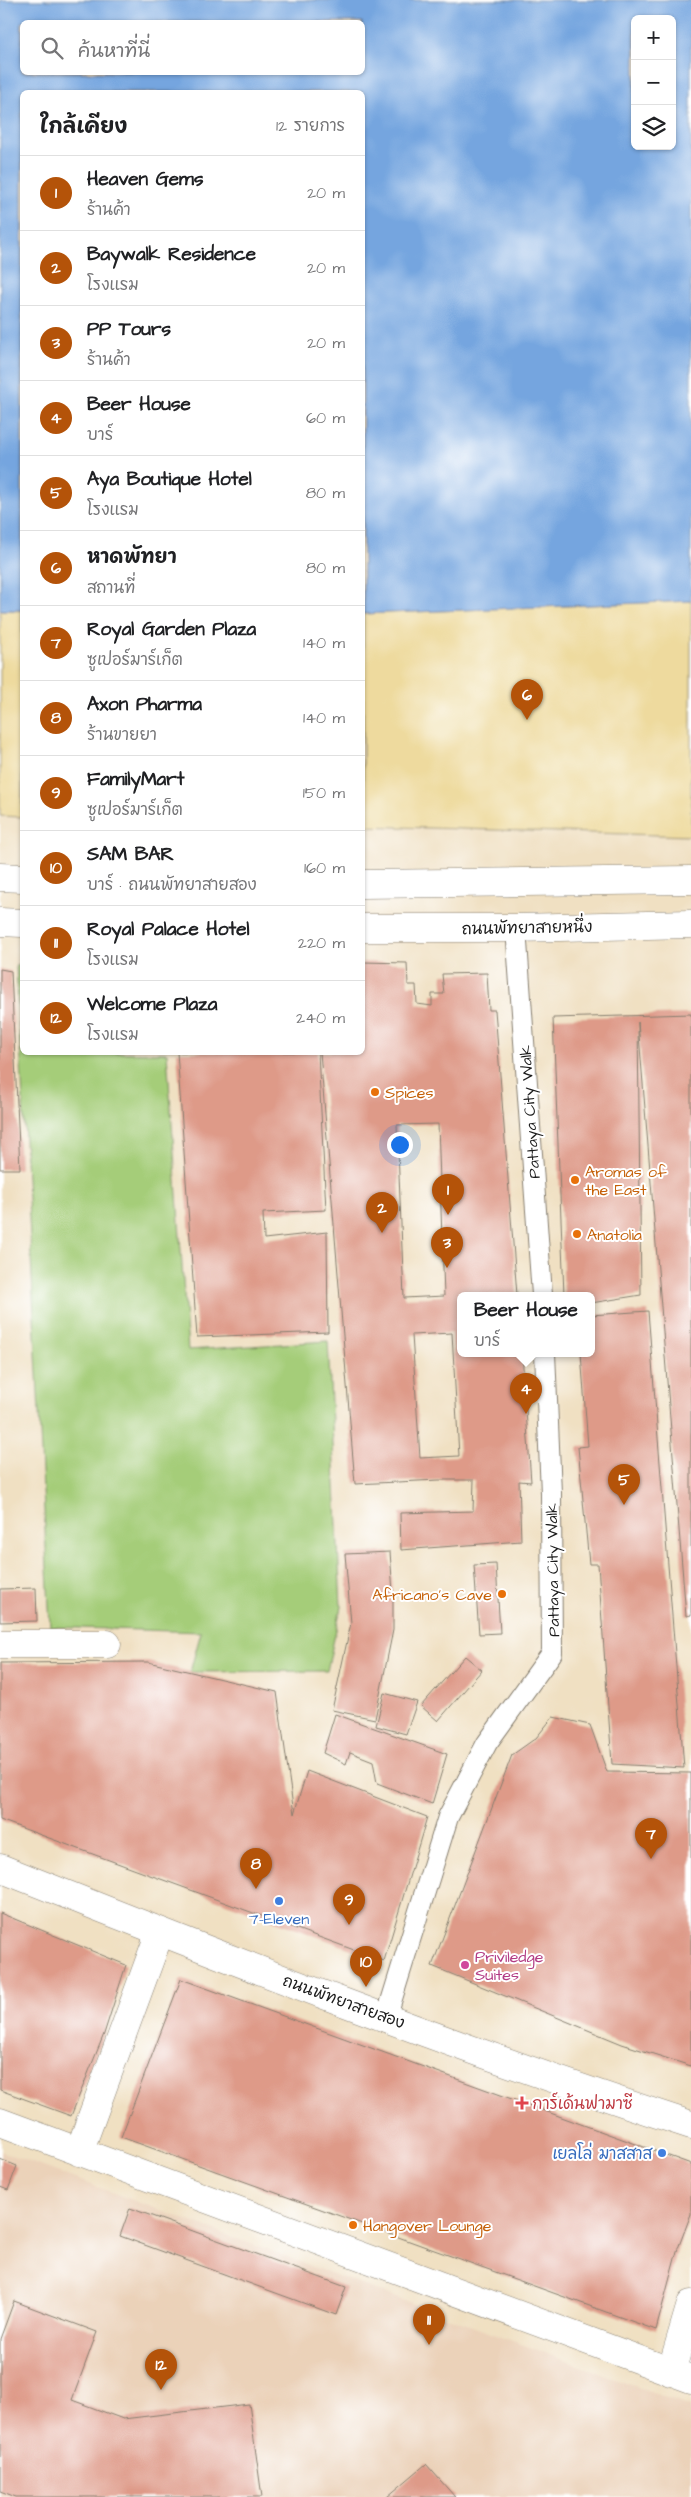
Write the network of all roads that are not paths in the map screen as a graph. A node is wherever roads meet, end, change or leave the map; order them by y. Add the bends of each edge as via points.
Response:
1 (0, 878) edge
2 (20, 878) edge
3 (691, 880) edge
4 (365, 884) edge
5 (0, 922) edge
6 (20, 922) edge
7 (691, 924) edge
8 (365, 928) edge
9 (516, 928) junction
10 (542, 1292) edge
11 (545, 1357) edge
12 (0, 1644) edge
13 (107, 1644) dead end
14 (0, 1868) edge
15 (160, 1932) junction
16 (386, 2018) junction
17 (0, 2122) edge
18 (691, 2124) edge
19 (79, 2152) junction
20 (691, 2304) edge
21 (681, 2376) edge

1 - 2 street
3 - 4 street
5 - 6 street
7 - 9 street, ถนนพัทยาสายหนึ่ง
8 - 9 street, ถนนพัทยาสายหนึ่ง
9 - 10 lane, Pattaya City Walk
11 - 16 lane, Pattaya City Walk via 551,1493 552,1652 487,1743 448,1817
12 - 13 street
14 - 15 street, ถนนพัทยาสายสอง
15 - 16 street, ถนนพัทยาสายสอง
15 - 19 street
16 - 18 street, ถนนพัทยาสายสอง
17 - 19 street
19 - 21 street
20 - 21 street

